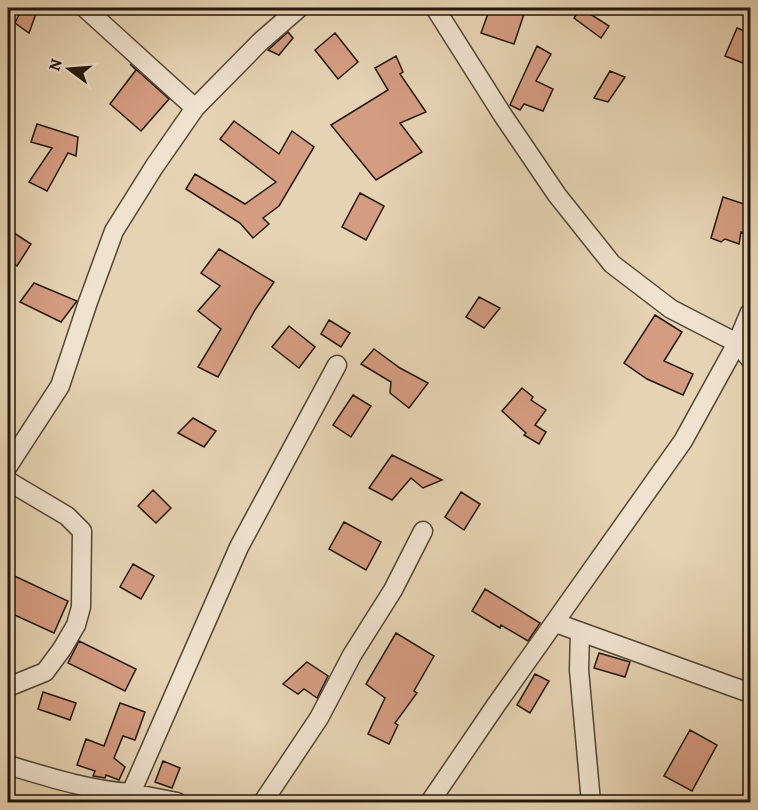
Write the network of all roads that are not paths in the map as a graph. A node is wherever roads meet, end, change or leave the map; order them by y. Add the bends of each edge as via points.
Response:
1 (85, 8) edge
2 (299, 8) edge
3 (435, 8) edge
4 (195, 108) junction
5 (750, 312) edge
6 (737, 343) junction
7 (750, 359) edge
8 (337, 365) dead end
9 (8, 466) edge
10 (8, 481) edge
11 (423, 531) dead end
12 (556, 623) junction
13 (580, 632) junction
14 (8, 687) edge
15 (750, 693) edge
16 (8, 765) edge
17 (131, 793) junction
18 (177, 802) edge
19 (263, 802) edge
20 (430, 802) edge
21 (591, 802) edge

1 - 4 street
2 - 4 street
3 - 6 street via 557,195 612,264 672,309
4 - 9 street via 114,231 60,386
5 - 6 street
6 - 7 street
6 - 12 street via 683,441
8 - 17 street via 239,547
10 - 14 street via 67,516 82,531 81,607 75,625 45,672
11 - 19 street via 319,718
12 - 13 street
12 - 20 street
13 - 15 street
13 - 21 street via 579,670
16 - 17 street via 78,785
17 - 18 street

